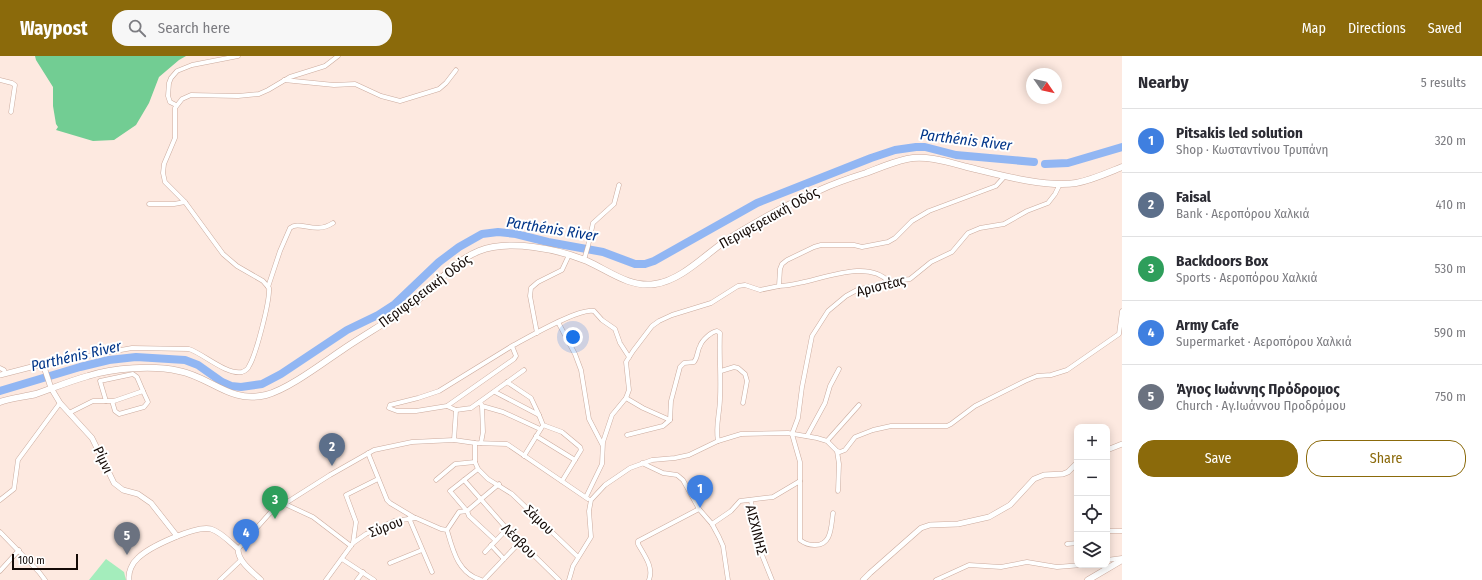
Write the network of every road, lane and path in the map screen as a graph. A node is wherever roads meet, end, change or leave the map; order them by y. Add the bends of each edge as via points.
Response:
1 (238, 56) edge
2 (338, 56) edge
3 (456, 70) dead end
4 (0, 80) edge
5 (283, 80) junction
6 (176, 106) junction
7 (11, 112) dead end
8 (1122, 167) edge
9 (1005, 176) junction
10 (1060, 184) junction
11 (619, 185) dead end
12 (186, 202) junction
13 (149, 204) dead end
14 (332, 223) dead end
15 (569, 255) junction
16 (584, 258) junction
17 (890, 282) junction
18 (779, 286) junction
19 (268, 287) junction
20 (1122, 311) edge
21 (558, 322) junction
22 (537, 333) junction
23 (512, 346) junction
24 (629, 357) junction
25 (43, 367) junction
26 (0, 368) edge
27 (839, 369) dead end
28 (524, 370) dead end
29 (721, 371) junction
30 (3, 374) edge
31 (507, 382) junction
32 (50, 385) junction
33 (143, 391) junction
34 (495, 392) junction
35 (626, 398) junction
36 (106, 401) junction
37 (112, 401) junction
38 (0, 402) edge
39 (60, 403) junction
40 (742, 403) dead end
41 (481, 404) junction
42 (859, 405) dead end
43 (447, 406) junction
44 (456, 410) junction
45 (69, 413) junction
46 (539, 415) junction
47 (670, 420) junction
48 (542, 427) junction
49 (792, 434) junction
50 (627, 435) dead end
51 (536, 436) junction
52 (807, 436) junction
53 (454, 440) junction
54 (718, 441) junction
55 (827, 441) junction
56 (475, 443) junction
57 (481, 443) junction
58 (1122, 444) edge
59 (603, 446) junction
60 (1110, 449) edge
61 (837, 451) junction
62 (368, 453) junction
63 (524, 456) junction
64 (575, 460) junction
65 (475, 462) junction
66 (642, 463) junction
67 (1074, 466) edge
68 (478, 469) junction
69 (378, 479) junction
70 (436, 480) dead end
71 (464, 480) junction
72 (562, 481) junction
73 (800, 481) junction
74 (499, 484) junction
75 (838, 491) dead end
76 (586, 497) junction
77 (0, 500) edge
78 (481, 500) junction
79 (591, 500) junction
80 (751, 500) junction
81 (285, 504) junction
82 (700, 509) junction
83 (467, 511) junction
84 (833, 513) dead end
85 (409, 518) junction
86 (416, 518) junction
87 (712, 524) junction
88 (507, 529) junction
89 (447, 530) junction
90 (1122, 530) edge
91 (1110, 531) edge
92 (0, 532) edge
93 (177, 536) junction
94 (495, 540) junction
95 (520, 542) junction
96 (1067, 544) dead end
97 (1074, 544) edge
98 (352, 545) junction
99 (491, 545) junction
100 (238, 549) junction
101 (19, 550) junction
102 (422, 550) junction
103 (485, 552) dead end
104 (578, 557) junction
105 (342, 559) junction
106 (504, 559) junction
107 (1122, 559) edge
108 (241, 560) junction
109 (1110, 560) edge
110 (390, 563) dead end
111 (1110, 565) edge
112 (1074, 566) edge
113 (1103, 568) edge
114 (0, 571) edge
115 (363, 572) junction
116 (432, 572) dead end
117 (45, 580) edge
118 (129, 580) edge
119 (220, 580) edge
120 (261, 580) edge
121 (326, 580) edge
122 (357, 580) edge
123 (374, 580) edge
124 (483, 580) edge
125 (559, 580) edge
126 (569, 580) edge
127 (649, 580) edge
128 (728, 580) edge
129 (772, 580) edge
130 (863, 580) edge
131 (936, 580) edge
132 (1088, 580) edge

1 - 6 street via 192,65 177,71 170,80 168,96 170,102
2 - 5 street via 325,66
3 - 5 street via 439,89 400,101 354,84 334,85
4 - 7 street via 15,85
5 - 6 street via 268,90 253,95 191,95 182,99
6 - 12 street via 174,141 166,158 163,177 167,185
8 - 10 main road, Περιφερειακή Οδός via 1079,182
9 - 10 main road, Περιφερειακή Οδός
9 - 16 main road, Περιφερειακή Οδός via 928,158 905,159 811,193 729,238 673,278 656,284 642,285 626,281
9 - 18 street via 996,186 928,211 888,242 862,247 821,245 807,250 782,264
10 - 17 street, Αριστέας via 1048,203 1004,224 974,230 964,237 952,252 931,262 912,278
11 - 16 street via 614,204 592,223
12 - 13 street
12 - 19 street via 223,254
14 - 19 street via 322,228 297,225 290,228
15 - 16 main road, Περιφερειακή Οδός
15 - 22 street via 562,270 531,288 530,296
15 - 32 main road, Περιφερειακή Οδός via 517,245 478,251 462,260 401,312 269,394 250,397 236,395 193,374 164,369 99,373
17 - 18 street via 869,271 852,270 799,284
17 - 49 street, Αριστέας via 854,292 839,301 824,316 811,341 798,418
18 - 24 street via 760,290 738,286 711,303 659,320
19 - 25 street via 267,306 254,354 248,368 242,372 214,364 189,349 132,348
20 - 61 street via 1119,334 1067,370 1025,381 975,406 949,425 891,426 873,430 855,437 845,450
21 - 22 street
21 - 24 street via 586,311 594,311 615,329
21 - 59 street via 581,370 589,419
22 - 23 street
23 - 43 street via 516,356 514,359
23 - 43 street via 439,391 390,405 389,408 397,411 416,411
24 - 35 street via 626,364 630,386
25 - 30 street
25 - 32 street, Ρίμνι
26 - 30 street via 4,370
27 - 52 street via 830,386 826,403
28 - 31 street
29 - 40 street via 734,367 745,374 747,382
29 - 47 street via 720,333 716,331 703,341 694,362 680,366 671,401
29 - 54 street
31 - 34 street
31 - 46 street via 531,398
32 - 38 main road, Περιφερειακή Οδός via 36,394
32 - 39 street, Ρίμνι
33 - 36 street via 138,377 133,374 100,382
33 - 37 street
33 - 37 street via 148,402 144,407 119,414 115,411
34 - 41 street
34 - 46 street
35 - 47 street
35 - 59 street via 612,415
36 - 37 street
36 - 45 street via 93,401
39 - 45 street, Ρίμνι
39 - 77 street via 18,460 14,489
41 - 44 street via 467,410
41 - 48 street
41 - 57 street
42 - 55 street
43 - 44 street
44 - 53 street
45 - 93 street, Ρίμνι via 92,438 114,483 151,503
46 - 48 street
47 - 50 street via 663,426
48 - 51 street
48 - 64 street via 562,432 580,447 581,450
49 - 52 street
49 - 54 street via 741,434
49 - 73 street via 800,462
51 - 63 street
51 - 64 street
52 - 55 street
53 - 56 street
53 - 62 street via 412,442 379,448
54 - 66 street via 683,456
55 - 61 street
56 - 57 street
56 - 65 street
57 - 63 street via 507,444
58 - 60 street
59 - 76 street via 602,464
61 - 75 street
62 - 69 street
62 - 81 street
63 - 72 street
64 - 72 street
65 - 68 street
65 - 70 street via 455,464
66 - 79 street via 617,475
66 - 82 street via 663,473 680,477
67 - 130 street via 1063,474 1044,475 1034,479 1010,505 989,517 921,528
68 - 71 street
68 - 74 street, Σάμου via 488,479
69 - 86 street via 390,503
69 - 98 street via 346,495 356,522
71 - 78 street, Λέσβου
71 - 83 street via 450,490
72 - 76 street
73 - 80 street via 774,497
73 - 84 street via 800,540 817,546 826,542
74 - 78 street
74 - 104 street, Σάμου
76 - 79 street
78 - 83 street
78 - 88 street, Λέσβου
79 - 104 street via 591,537
80 - 87 street, ΑΙΣΧΙΝΗΣ via 740,501 731,511
80 - 129 street, ΑΙΣΧΙΝΗΣ via 760,550
81 - 98 street via 313,518
81 - 100 street via 266,517
82 - 87 street
82 - 127 street via 638,541 650,566
83 - 89 street via 459,512
83 - 94 street
85 - 86 street, Σύρου
85 - 98 street, Σύρου via 375,529
85 - 102 street
86 - 89 street, Σύρου
87 - 128 street via 723,546
88 - 94 street
88 - 95 street, Λέσβου
89 - 124 street via 457,560 472,576
90 - 91 street
92 - 101 street
93 - 100 street via 212,529
93 - 118 street via 139,556 131,567
94 - 99 street
95 - 106 street
95 - 125 street, Λέσβου
96 - 97 street
98 - 105 street
99 - 103 street
99 - 106 street
100 - 108 street
101 - 114 street
101 - 117 street
102 - 110 street
102 - 116 street
104 - 126 street
105 - 115 street
105 - 121 street
106 - 124 street
107 - 109 street
107 - 111 main road
108 - 119 street
108 - 120 street
112 - 131 street via 1057,567 1028,562 1001,567 969,565
113 - 132 main road
115 - 122 street
115 - 123 street

